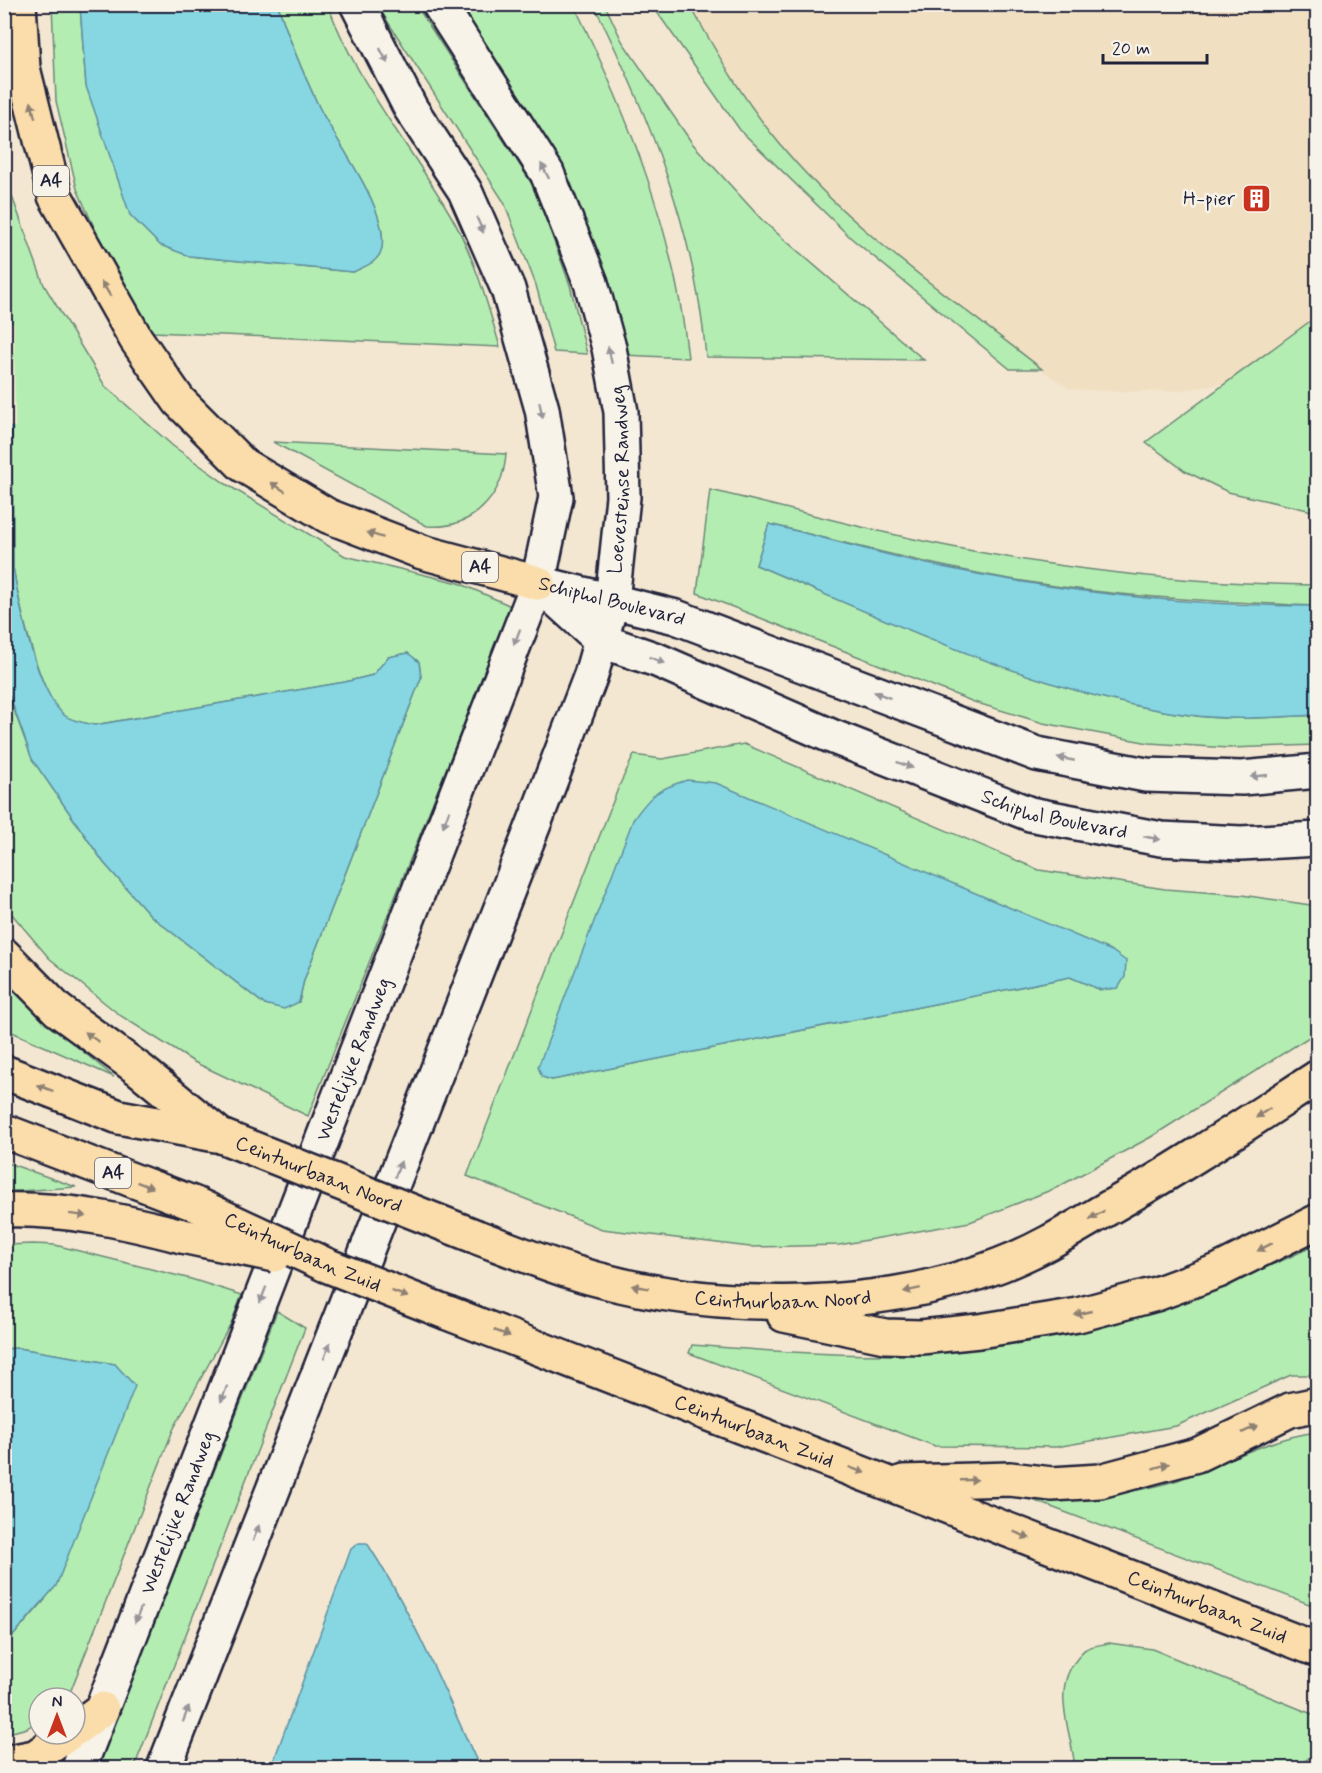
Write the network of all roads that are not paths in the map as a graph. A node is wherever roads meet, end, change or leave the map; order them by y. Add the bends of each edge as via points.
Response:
1 (19, 4) edge
2 (357, 4) edge
3 (439, 4) edge
4 (538, 583) junction
5 (612, 601) junction
6 (602, 641) junction
7 (1317, 771) edge
8 (1317, 839) edge
9 (4, 956) edge
10 (4, 1072) edge
11 (1315, 1079) edge
12 (4, 1131) edge
13 (221, 1136) junction
14 (4, 1210) edge
15 (1317, 1221) edge
16 (326, 1265) junction
17 (698, 1296) junction
18 (1317, 1404) edge
19 (889, 1482) junction
20 (1317, 1650) edge
21 (102, 1709) junction
22 (87, 1720) edge
23 (51, 1746) edge
24 (4, 1763) edge
25 (170, 1764) edge
26 (79, 1768) edge

4 -> 1 main road, A4 via 422,552 328,516 243,465 179,401 136,339 55,196 23,68
2 -> 4 street via 411,109 465,191 508,289 542,409 556,497
5 -> 3 street, Loevesteinse Randweg via 623,497 621,411 591,283 547,173
4 - 5 street, Schiphol Boulevard
4 - 6 street, Schiphol Boulevard
4 -> 21 street, Westelijke Randweg
5 - 6 street
7 -> 5 street, Schiphol Boulevard via 1242,778 1146,775 1037,754 676,617
6 -> 8 street, Schiphol Boulevard via 1030,814 1161,839 1241,843
25 -> 6 street
13 -> 9 main road via 58,1010
13 -> 10 main road via 119,1117
11 -> 17 main road, Ceintuurbaan Noord via 1189,1162 1073,1229 1000,1265 910,1291 840,1301
12 -> 16 main road, Ceintuurbaan Zuid / A4, bridge via 195,1204
17 -> 13 main road, Ceintuurbaan Noord, bridge via 567,1270
14 -> 16 main road, bridge via 77,1214 128,1222
15 -> 17 main road via 1218,1271 1156,1294 1078,1315 979,1331 885,1336
16 -> 19 main road, Ceintuurbaan Zuid, bridge
19 -> 18 main road via 1100,1481 1197,1455 1290,1410
19 -> 20 main road, Ceintuurbaan Zuid
21 - 22 main road
21 - 26 street, Westelijke Randweg
23 - 24 main road via 35,1757

